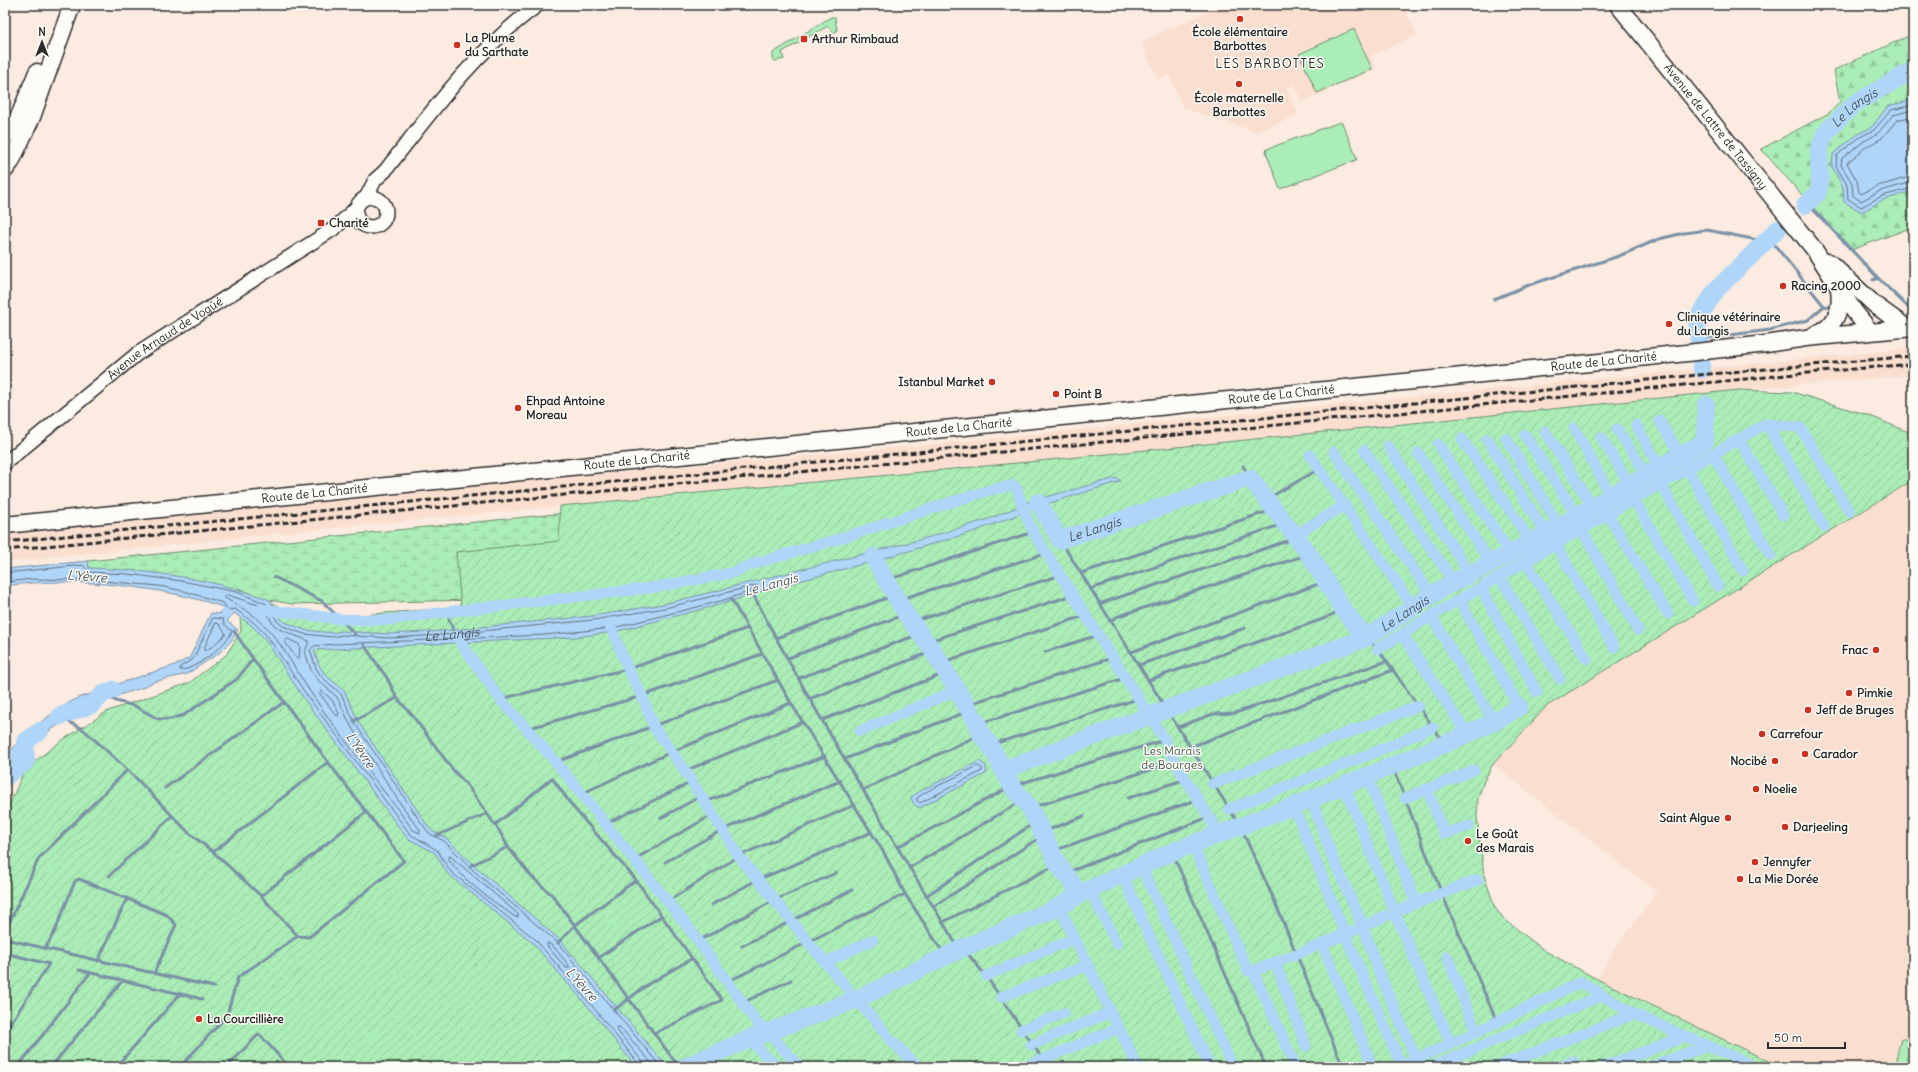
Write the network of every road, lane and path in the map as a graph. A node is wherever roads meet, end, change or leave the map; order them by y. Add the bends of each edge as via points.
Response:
1 (61, 5) edge
2 (72, 5) edge
3 (538, 5) edge
4 (1618, 5) edge
5 (5, 137) edge
6 (5, 170) edge
7 (372, 198) junction
8 (357, 207) junction
9 (362, 223) junction
10 (335, 228) junction
11 (1814, 249) junction
12 (1839, 286) junction
13 (1875, 305) junction
14 (1910, 328) edge
15 (1870, 331) junction
16 (1806, 338) junction
17 (5, 463) edge
18 (5, 525) edge

1 - 5 main road via 26,101
2 - 6 main road via 32,117
3 - 7 street, Avenue Arnaud de Vogüé via 513,23 447,92 384,171
4 - 11 main road, Avenue de Lattre de Tassigny
7 - 8 street, Avenue Arnaud de Vogüé via 361,202
7 - 9 street, Avenue Arnaud de Vogüé via 385,207 384,219 373,226
8 - 9 street via 356,213
8 - 10 street, Avenue Arnaud de Vogüé
9 - 10 street, Avenue Arnaud de Vogüé
10 - 17 street, Avenue Arnaud de Vogüé via 137,354
11 - 12 main road, Avenue de Lattre de Tassigny
11 - 13 main road, Avenue de Lattre de Tassigny
12 - 15 main road, Avenue de Lattre de Tassigny
12 - 16 main road via 1841,301 1836,317 1826,329
13 - 14 main road, Avenue de Lattre de Tassigny
13 - 15 main road
14 - 15 main road, Route de La Charité
15 - 16 main road, Route de La Charité
16 - 18 main road, Route de La Charité via 1687,353

